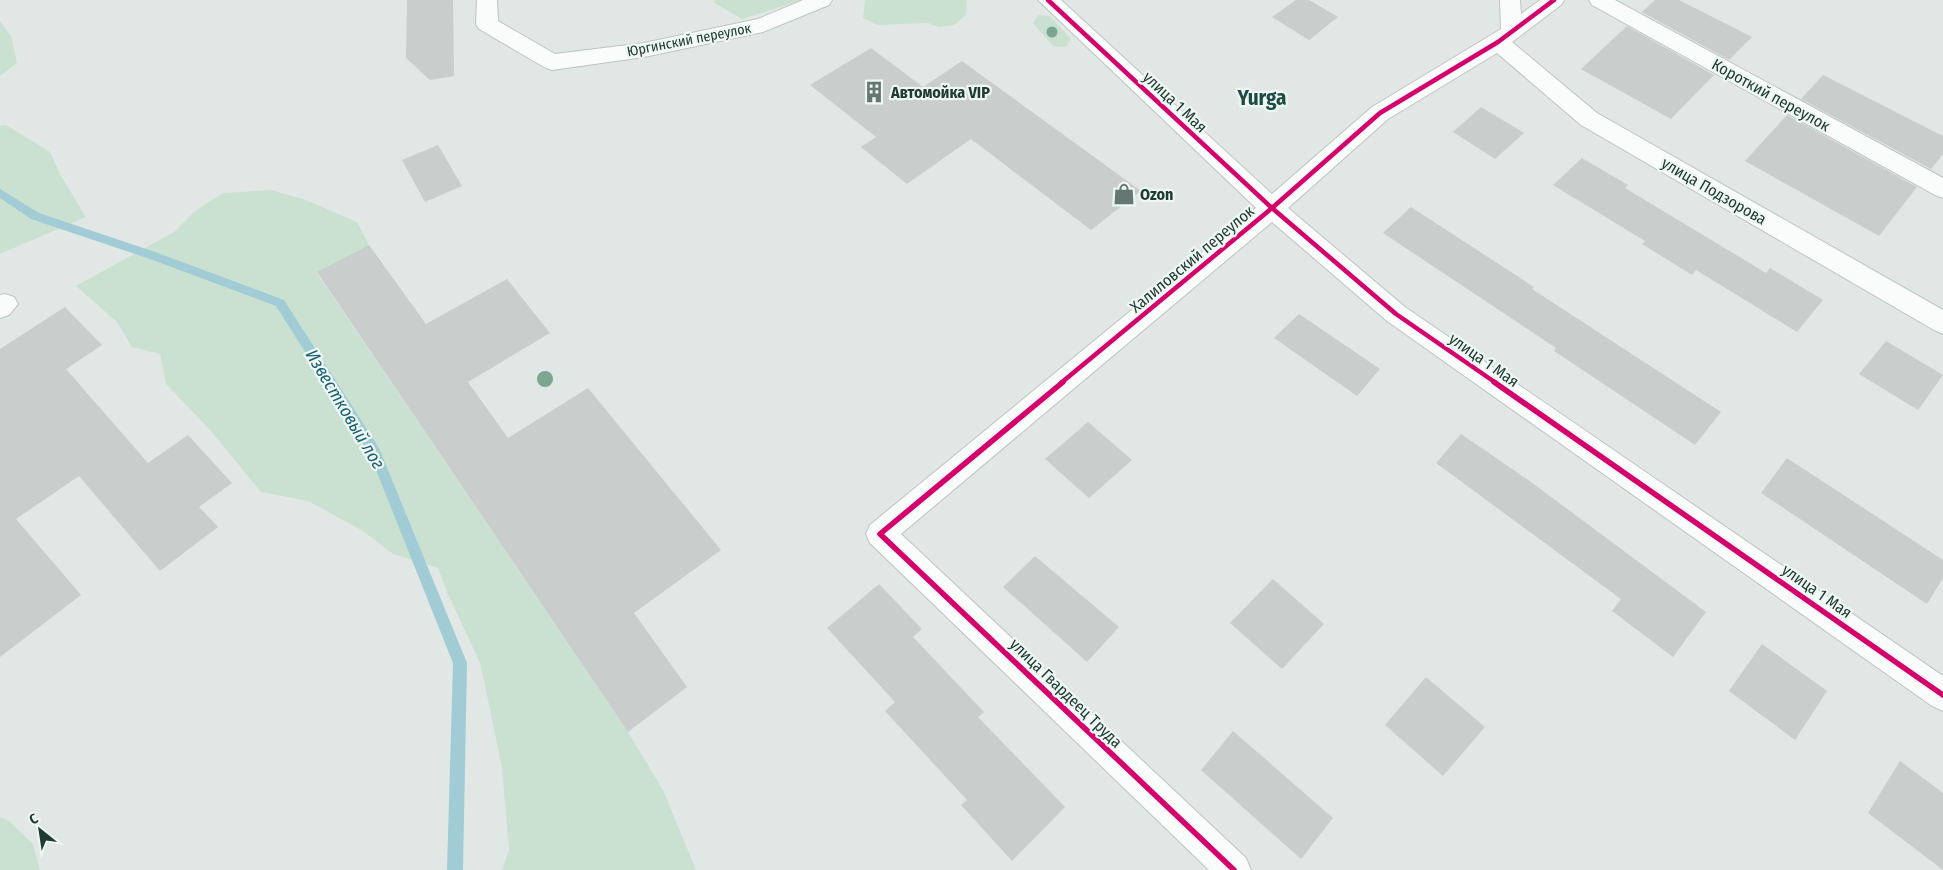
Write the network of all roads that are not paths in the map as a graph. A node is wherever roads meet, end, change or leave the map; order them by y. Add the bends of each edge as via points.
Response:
1 (487, 0) edge
2 (822, 0) edge
3 (1048, 0) edge
4 (1510, 0) edge
5 (1554, 0) edge
6 (1599, 0) edge
7 (1505, 37) junction
8 (1943, 189) edge
9 (1272, 208) junction
10 (1943, 323) edge
11 (880, 534) joint
12 (1943, 694) edge
13 (1234, 870) edge

1 - 2 street, Юргинский переулок via 487,24 552,62 644,50 763,25
3 - 9 street, улица 1 Мая
4 - 7 street
5 - 7 street, Халиловский переулок
6 - 8 street, Короткий переулок
7 - 9 street, Халиловский переулок via 1380,113
7 - 10 street, улица Подзорова via 1589,119
9 - 11 street, Халиловский переулок
9 - 12 street, улица 1 Мая via 1396,314
11 - 13 street, улица Гвардеец Труда

